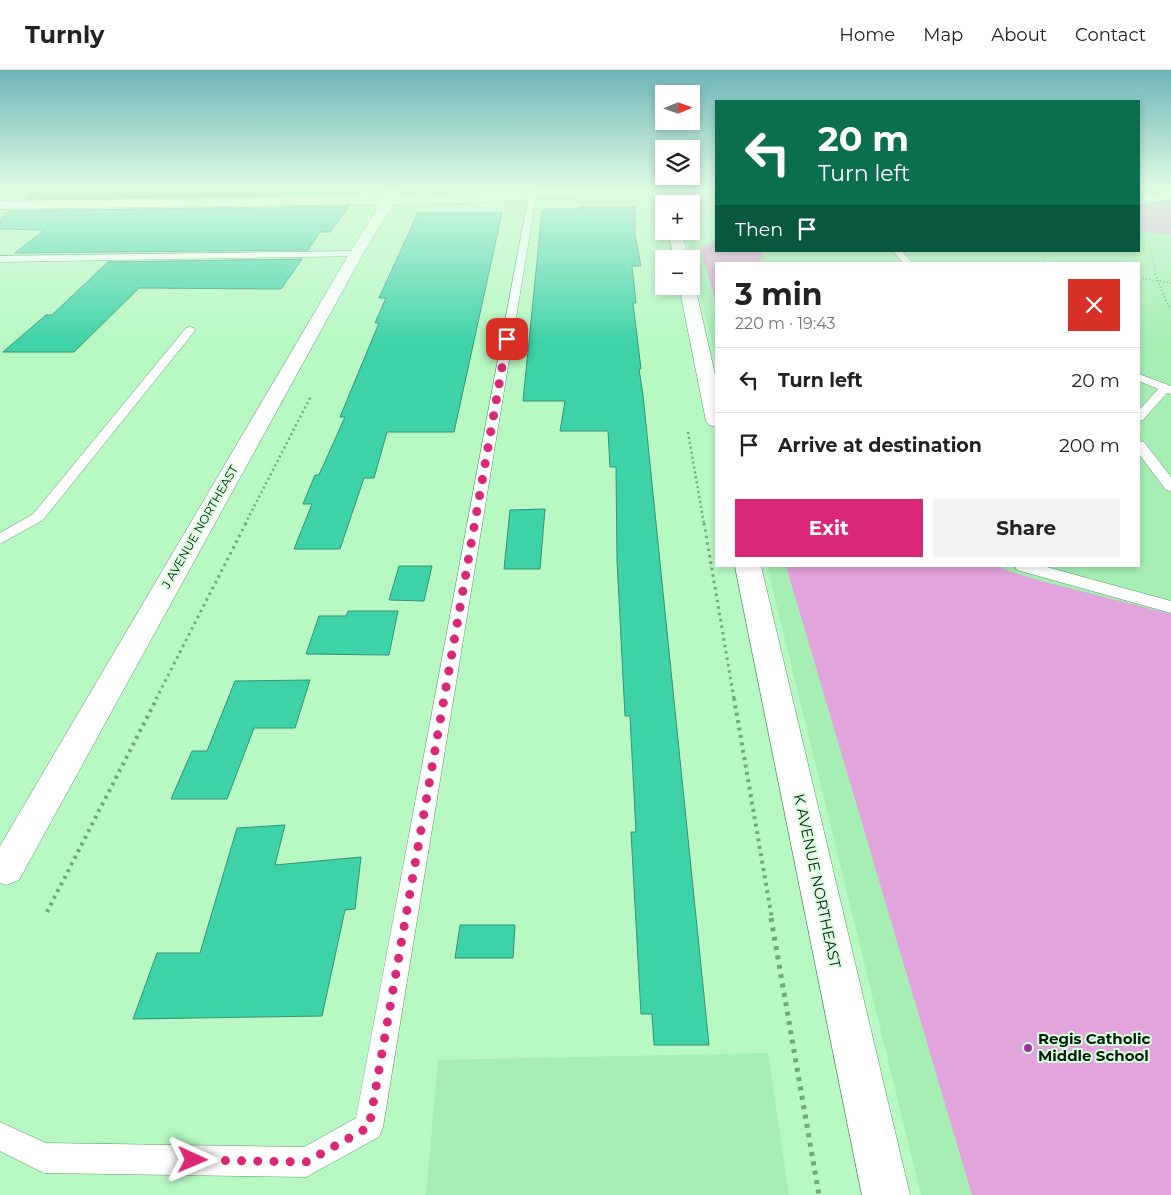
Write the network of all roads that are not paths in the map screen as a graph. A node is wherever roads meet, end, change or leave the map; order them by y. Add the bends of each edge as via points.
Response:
1 (365, 240) edge
2 (523, 240) edge
3 (898, 252) edge
4 (356, 254) junction
5 (0, 259) edge
6 (907, 262) edge
7 (689, 295) edge
8 (190, 330) dead end
9 (1140, 377) edge
10 (1168, 389) edge
11 (715, 416) edge
12 (1140, 416) edge
13 (1140, 446) edge
14 (1171, 487) edge
15 (0, 539) edge
16 (748, 567) edge
17 (1027, 567) edge
18 (1171, 607) edge
19 (2, 869) edge
20 (0, 1136) edge
21 (886, 1195) edge

1 - 4 street, J AVENUE NORTHEAST
2 - 20 lane via 369,1127 306,1162 44,1158
3 - 6 lane
4 - 5 lane
4 - 19 street, J AVENUE NORTHEAST
7 - 11 street
8 - 15 lane via 38,517
9 - 10 lane
10 - 12 lane
13 - 14 lane
16 - 21 street, K AVENUE NORTHEAST
17 - 18 lane

